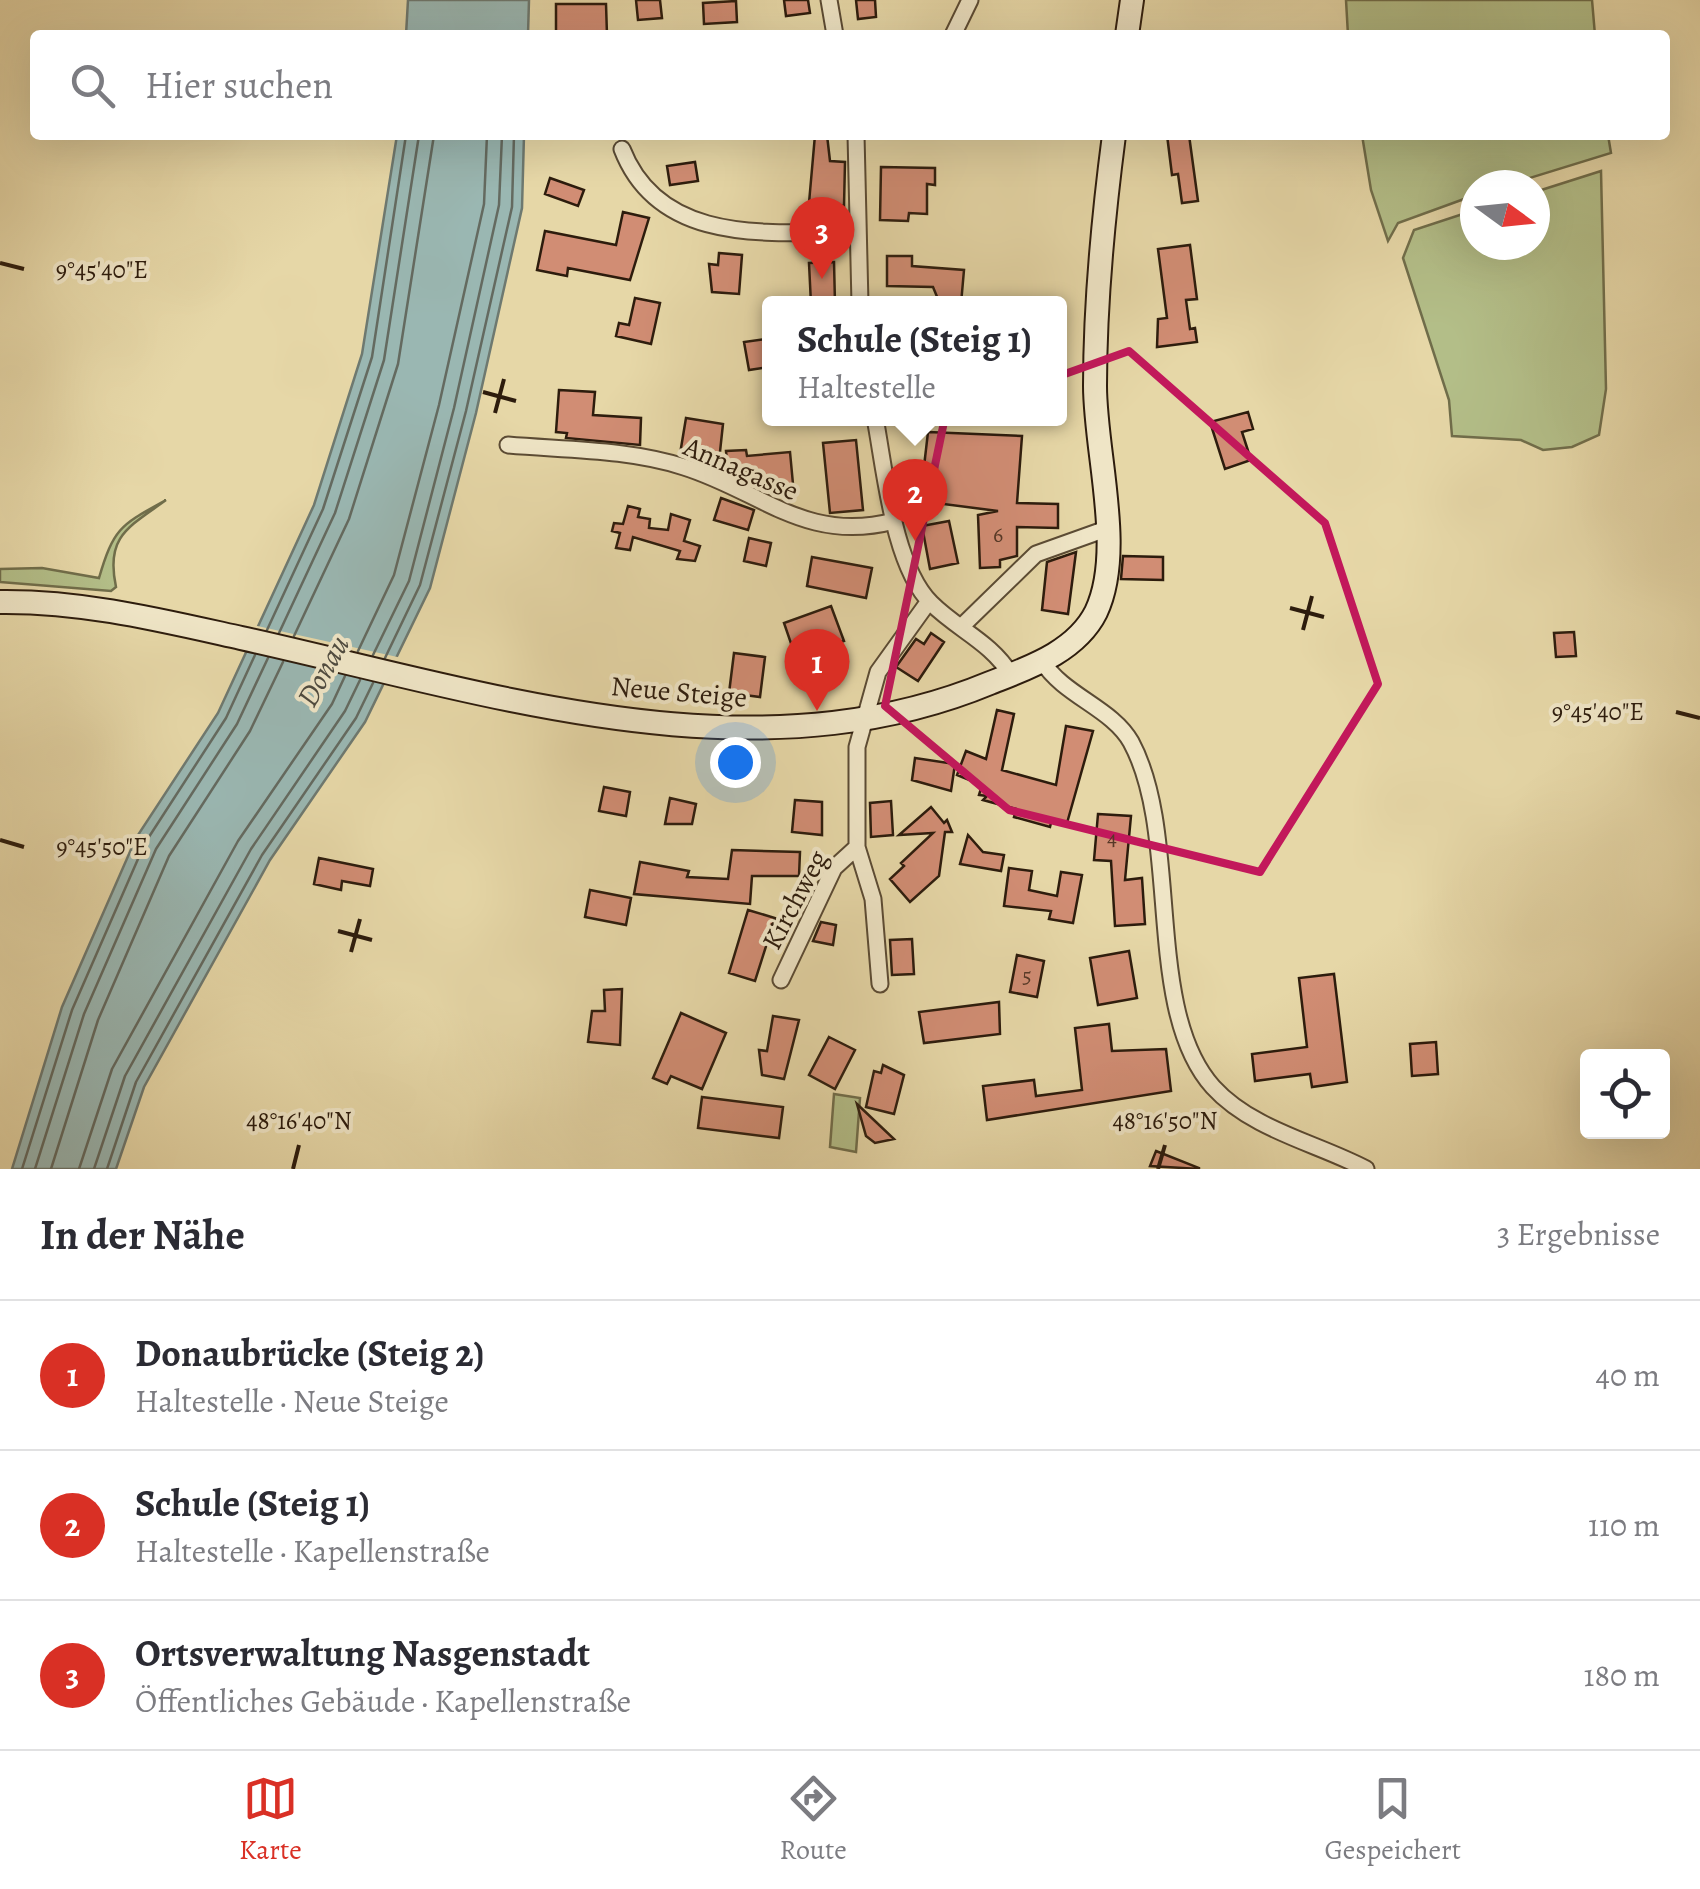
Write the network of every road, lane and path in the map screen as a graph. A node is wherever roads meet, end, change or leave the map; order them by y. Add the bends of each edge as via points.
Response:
1 (829, 0) edge
2 (970, 0) edge
3 (1132, 0) edge
4 (834, 30) edge
5 (955, 30) edge
6 (1128, 30) edge
7 (856, 140) edge
8 (1114, 140) edge
9 (622, 149) dead end
10 (858, 232) junction
11 (860, 296) edge
12 (877, 426) edge
13 (508, 445) dead end
14 (894, 521) junction
15 (1106, 529) junction
16 (929, 601) junction
17 (0, 602) edge
18 (961, 627) junction
19 (1042, 661) junction
20 (1012, 675) junction
21 (864, 718) junction
22 (857, 848) junction
23 (781, 980) dead end
24 (880, 984) dead end
25 (1366, 1169) edge

1 - 4 street
2 - 5 street
3 - 6 main road
7 - 10 street
8 - 15 main road, Neue Steige via 1096,323
9 - 10 street via 646,191 707,226 730,232
10 - 11 street
12 - 14 street
13 - 14 street, Annagasse via 683,467 800,522 866,528
14 - 16 street
15 - 18 street via 1036,554
15 - 19 main road, Neue Steige via 1104,586 1095,613 1080,634
16 - 18 street
16 - 21 street, Kirchweg via 878,672
17 - 21 main road, Neue Steige via 125,612 622,719 710,730
18 - 20 street via 997,651
19 - 20 main road, Neue Steige
19 - 25 street via 1060,685 1130,739 1150,794 1178,1009 1212,1086 1286,1136
20 - 21 main road, Neue Steige
21 - 22 street, Kirchweg via 854,790
22 - 23 street, Kirchweg via 834,868
22 - 24 street, Kirchweg via 873,899

